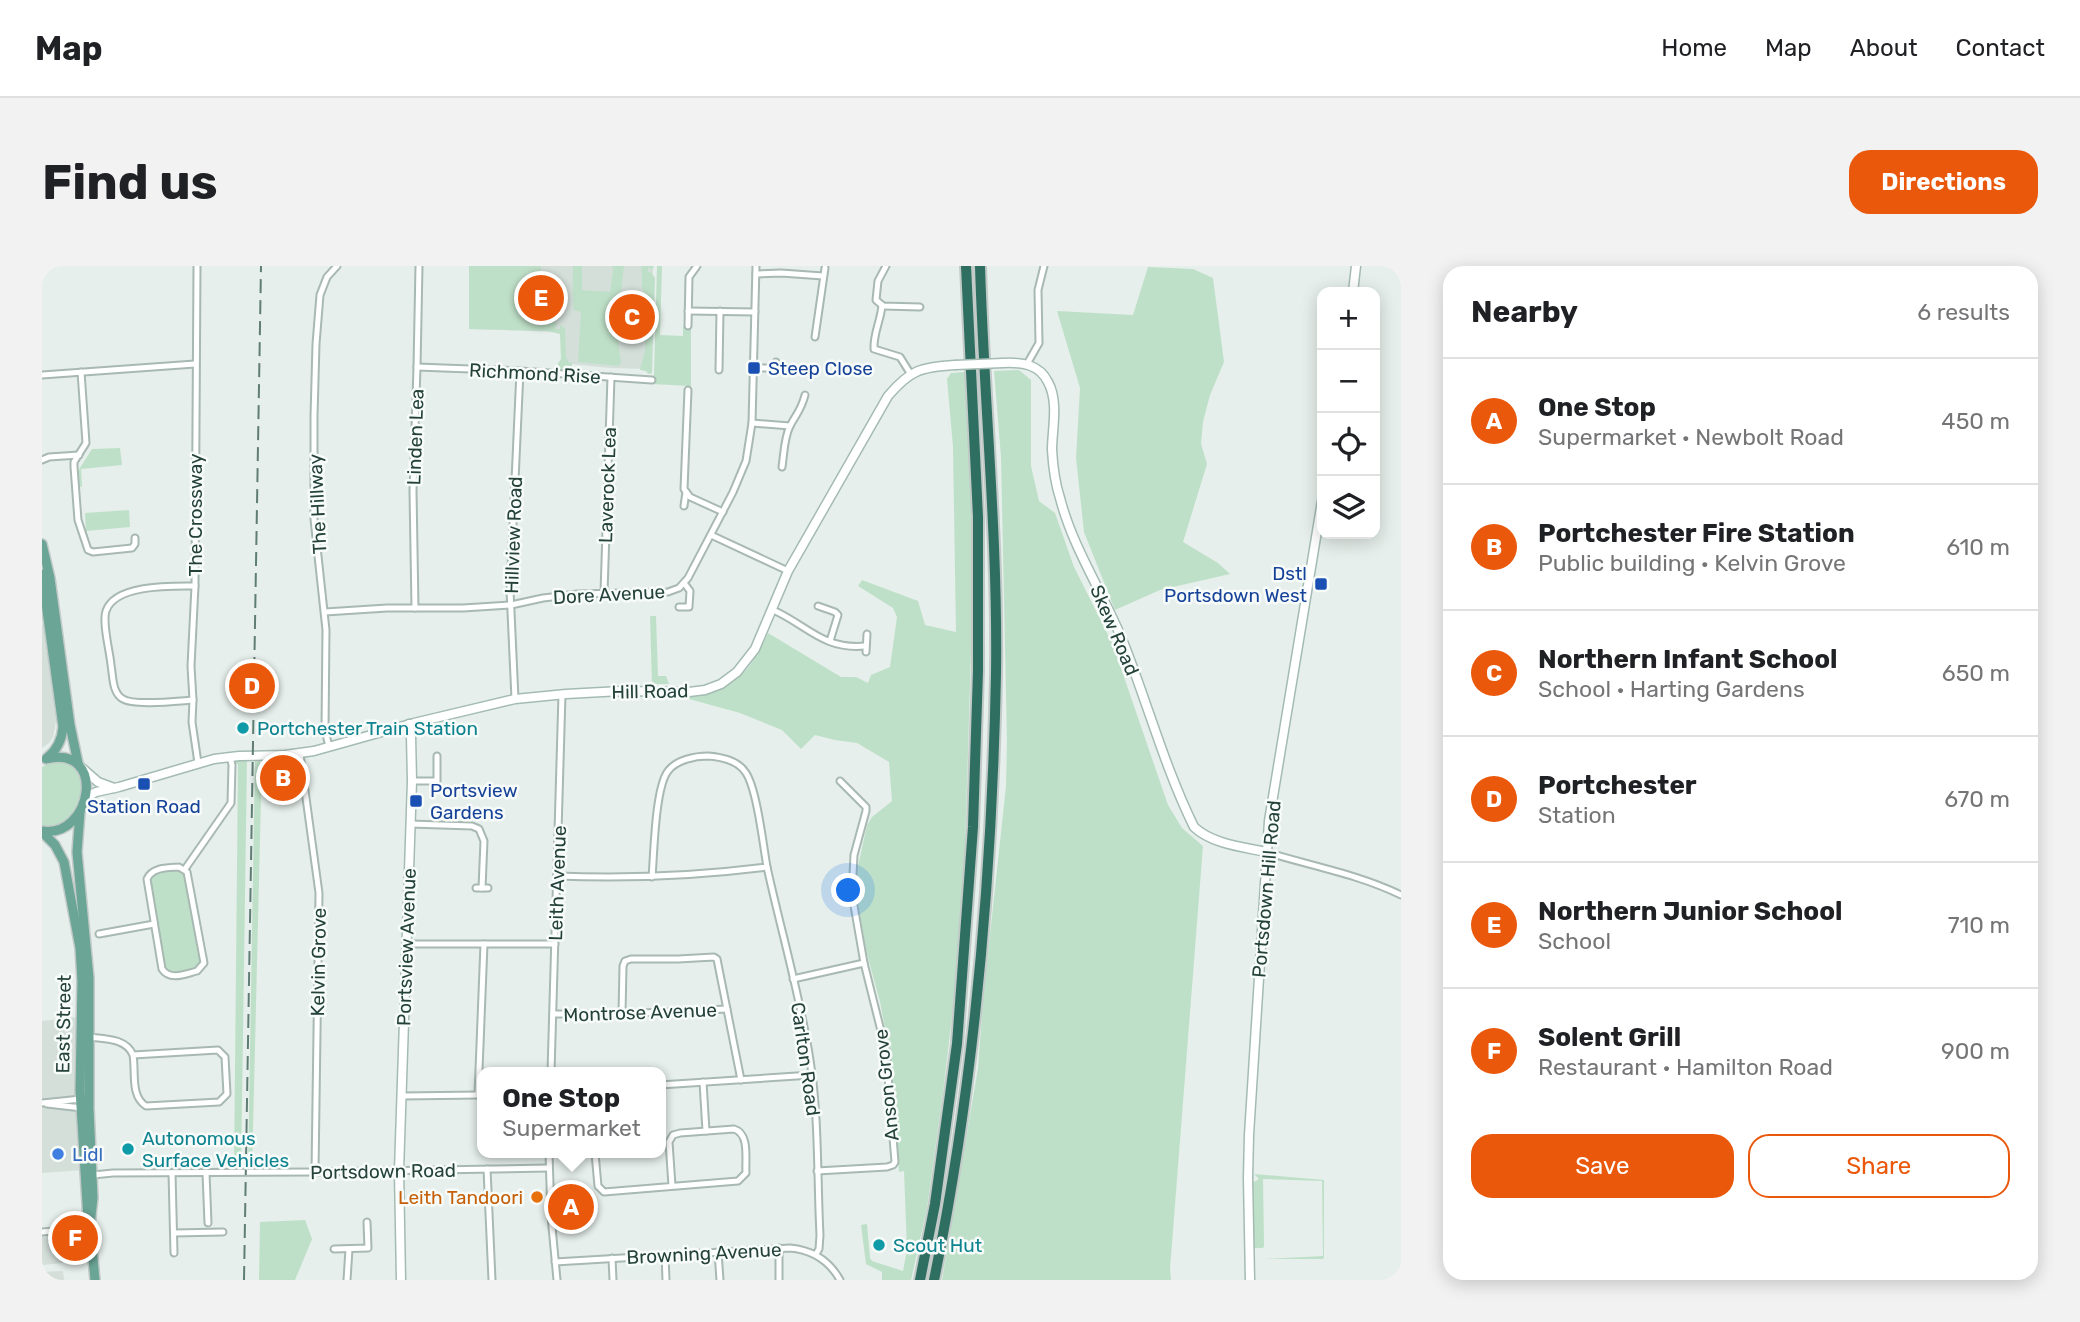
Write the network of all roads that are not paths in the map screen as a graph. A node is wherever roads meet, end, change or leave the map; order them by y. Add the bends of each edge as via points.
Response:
1 (197, 266) edge
2 (337, 266) edge
3 (419, 266) edge
4 (697, 266) edge
5 (756, 266) edge
6 (966, 266) edge
7 (980, 266) edge
8 (1044, 266) edge
9 (1356, 266) edge
10 (883, 267) edge
11 (825, 268) dead end
12 (756, 274) junction
13 (824, 276) junction
14 (1354, 287) edge
15 (883, 305) junction
16 (920, 307) dead end
17 (688, 311) junction
18 (720, 312) junction
19 (755, 312) junction
20 (688, 326) dead end
21 (815, 337) dead end
22 (720, 352) junction
23 (728, 352) dead end
24 (776, 362) dead end
25 (195, 364) junction
26 (1027, 364) junction
27 (418, 367) junction
28 (754, 368) junction
29 (719, 370) dead end
30 (520, 371) junction
31 (81, 372) junction
32 (910, 373) junction
33 (42, 375) edge
34 (611, 377) junction
35 (652, 380) dead end
36 (688, 390) dead end
37 (805, 395) dead end
38 (752, 423) junction
39 (790, 426) junction
40 (79, 455) junction
41 (42, 460) edge
42 (782, 467) dead end
43 (687, 492) junction
44 (684, 506) dead end
45 (723, 512) junction
46 (1317, 532) edge
47 (711, 535) junction
48 (135, 538) dead end
49 (42, 544) edge
50 (788, 571) junction
51 (42, 574) edge
52 (684, 583) junction
53 (195, 586) junction
54 (604, 593) junction
55 (511, 605) junction
56 (818, 606) dead end
57 (679, 607) dead end
58 (415, 608) junction
59 (773, 610) junction
60 (325, 612) junction
61 (867, 634) dead end
62 (830, 641) junction
63 (562, 694) junction
64 (514, 699) junction
65 (193, 701) junction
66 (410, 724) junction
67 (329, 747) junction
68 (300, 754) junction
69 (437, 756) dead end
70 (230, 757) junction
71 (45, 760) edge
72 (198, 763) junction
73 (80, 765) junction
74 (412, 781) junction
75 (839, 781) dead end
76 (114, 788) junction
77 (85, 798) junction
78 (80, 812) junction
79 (410, 824) junction
80 (42, 831) edge
81 (1266, 852) junction
82 (767, 867) junction
83 (185, 869) junction
84 (557, 876) junction
85 (652, 877) junction
86 (482, 888) dead end
87 (1401, 895) edge
88 (154, 924) junction
89 (99, 934) dead end
90 (407, 944) junction
91 (484, 944) junction
92 (555, 944) junction
93 (863, 963) junction
94 (793, 979) junction
95 (727, 1009) junction
96 (553, 1014) junction
97 (622, 1014) junction
98 (81, 1026) junction
99 (89, 1038) junction
100 (134, 1055) junction
101 (481, 1067) edge
102 (551, 1067) edge
103 (812, 1075) junction
104 (741, 1080) junction
105 (703, 1082) junction
106 (666, 1085) edge
107 (477, 1095) edge
108 (402, 1096) junction
109 (43, 1103) edge
110 (86, 1104) junction
111 (706, 1131) junction
112 (548, 1158) edge
113 (595, 1158) edge
114 (548, 1168) junction
115 (487, 1169) junction
116 (399, 1171) junction
117 (817, 1171) junction
118 (315, 1172) junction
119 (172, 1173) junction
120 (206, 1173) junction
121 (93, 1175) junction
122 (672, 1186) junction
123 (367, 1222) dead end
124 (208, 1223) dead end
125 (90, 1226) junction
126 (42, 1232) edge
127 (223, 1232) dead end
128 (174, 1233) junction
129 (779, 1248) junction
130 (334, 1249) dead end
131 (349, 1249) junction
132 (718, 1252) junction
133 (174, 1253) dead end
134 (816, 1254) junction
135 (665, 1255) junction
136 (612, 1258) junction
137 (555, 1262) junction
138 (94, 1280) edge
139 (347, 1280) edge
140 (401, 1280) edge
141 (492, 1280) edge
142 (557, 1280) edge
143 (613, 1280) edge
144 (666, 1280) edge
145 (720, 1280) edge
146 (779, 1280) edge
147 (840, 1280) edge
148 (920, 1280) edge
149 (934, 1280) edge
150 (1250, 1280) edge

1 - 25 street, The Crossway
2 - 60 street, The Hillway via 320,295 316,344 313,496
3 - 27 street, Linden Lea
4 - 17 street via 689,277
5 - 12 street, Dore Avenue
6 - 148 highway via 978,517 973,827 957,1044 936,1204
7 - 149 highway via 996,672 990,839 971,1047
8 - 26 street via 1038,290 1039,343
9 - 14 street
10 - 15 street via 876,296
11 - 13 street
12 - 13 street
12 - 19 street, Dore Avenue
13 - 21 street
15 - 16 street
15 - 32 street via 874,349 900,357
17 - 18 street
17 - 20 street
18 - 19 street
18 - 22 street
19 - 28 street, Dore Avenue
22 - 23 street
22 - 29 street
24 - 28 street via 776,368
25 - 31 street
25 - 53 street, The Crossway
26 - 32 street, bridge via 938,366
26 - 81 street, Skew Road via 1038,369 1052,388 1052,454 1068,525 1124,643 1186,811 1201,834
27 - 30 street, Richmond Rise
27 - 58 street, Linden Lea
28 - 38 street, Dore Avenue
30 - 34 street, Richmond Rise
30 - 55 street, Hillview Road
31 - 33 street
31 - 40 street via 86,443
32 - 50 street, Hill Road via 883,404
34 - 35 street, Richmond Rise
34 - 54 street, Laverock Lea
36 - 43 street
37 - 39 street
38 - 39 street
38 - 45 street, Dore Avenue via 746,461
39 - 42 street
40 - 41 street
40 - 48 street via 74,462 77,511 88,550 132,548
43 - 44 street
43 - 45 street
45 - 47 street, Dore Avenue
46 - 81 street, Portsdown Hill Road
47 - 50 street
47 - 52 street, Dore Avenue
49 - 73 main road
50 - 59 street, Hill Road
51 - 71 main road via 63,727 59,744
52 - 54 street, Dore Avenue via 668,592
52 - 57 street via 690,591 690,607
53 - 65 street, The Crossway
53 - 65 street via 128,592 110,603 105,617 120,698 135,703
54 - 55 street, Dore Avenue via 543,597
55 - 58 street, Dore Avenue
55 - 64 street, Hillview Road
56 - 62 street via 838,615
58 - 60 street, Dore Avenue
59 - 62 street
59 - 63 street, Hill Road via 748,660 714,687 677,693
60 - 67 street, The Hillway
61 - 62 street via 866,649
63 - 64 street, Hill Road
63 - 84 street, Leith Avenue
64 - 66 street, Hill Road
65 - 72 street, The Crossway
66 - 67 street, Hill Road
66 - 74 street, Portsview Avenue
67 - 68 street, Hill Road
68 - 70 street, Hill Road
68 - 118 street, Kelvin Grove via 319,893
69 - 74 street via 437,781
70 - 72 street
70 - 83 street via 231,803
71 - 73 main road via 66,757
72 - 76 street
73 - 76 street via 98,782
73 - 77 main road
74 - 79 street, Portsview Avenue
75 - 93 street, Anson Grove via 866,807 852,881
76 - 77 street
77 - 78 main road, East Street
78 - 80 main road via 64,828
78 - 99 main road, East Street via 77,852 87,952
79 - 86 street via 479,829 484,841
79 - 90 street, Portsview Avenue
80 - 98 main road, East Street via 67,870 80,948
81 - 87 street via 1378,884
81 - 150 street, Portsdown Hill Road via 1248,1157
82 - 85 street
82 - 85 street, Carlton Road via 748,775 727,760 706,756 676,764 663,782
82 - 94 street, Carlton Road
83 - 88 street via 154,871 147,876
83 - 88 street via 204,963 200,970 170,976 163,972
84 - 85 street
84 - 92 street, Leith Avenue
88 - 89 street
90 - 91 street
90 - 108 street, Portsview Avenue
91 - 92 street
91 - 101 street
92 - 96 street, Leith Avenue
93 - 94 street
93 - 117 street, Anson Grove via 886,1051 895,1162 891,1166
94 - 103 street, Carlton Road
95 - 97 street, Montrose Avenue
95 - 97 street via 714,957 631,959 623,966
95 - 104 street
96 - 97 street, Montrose Avenue
96 - 102 street, Leith Avenue
98 - 99 street
98 - 110 main road, East Street
99 - 100 street via 121,1043
99 - 110 main road, East Street
100 - 100 street via 136,1095 146,1106 219,1102 227,1094 225,1057 218,1050
103 - 104 street
103 - 117 street, Carlton Road
104 - 105 street
105 - 106 street
105 - 111 street
107 - 108 street
108 - 116 street, Portsview Avenue
109 - 110 street
110 - 121 main road, East Street
110 - 125 main road, East Street
111 - 122 street via 676,1133 670,1139
111 - 122 street via 734,1129 742,1133 745,1176 738,1181
112 - 114 street
113 - 122 street via 602,1191
114 - 115 street, Portsdown Road
114 - 137 street
115 - 116 street, Portsdown Road
115 - 141 street
116 - 118 street, Portsdown Road
116 - 140 street, Portsview Avenue
117 - 134 street, Carlton Road via 820,1235
118 - 120 street, Portsdown Road
119 - 120 street, Portsdown Road
119 - 121 street, Portsdown Road
119 - 128 street
120 - 124 street
121 - 125 main road, East Street
123 - 131 street via 368,1248
125 - 126 street
125 - 138 main road
127 - 128 street
128 - 133 street
129 - 132 street, Browning Avenue
129 - 134 street, Browning Avenue
129 - 146 street
130 - 131 street
131 - 139 street
132 - 135 street, Browning Avenue
132 - 145 street
134 - 147 street
135 - 136 street, Browning Avenue
135 - 144 street
136 - 137 street, Browning Avenue
136 - 143 street
137 - 142 street

